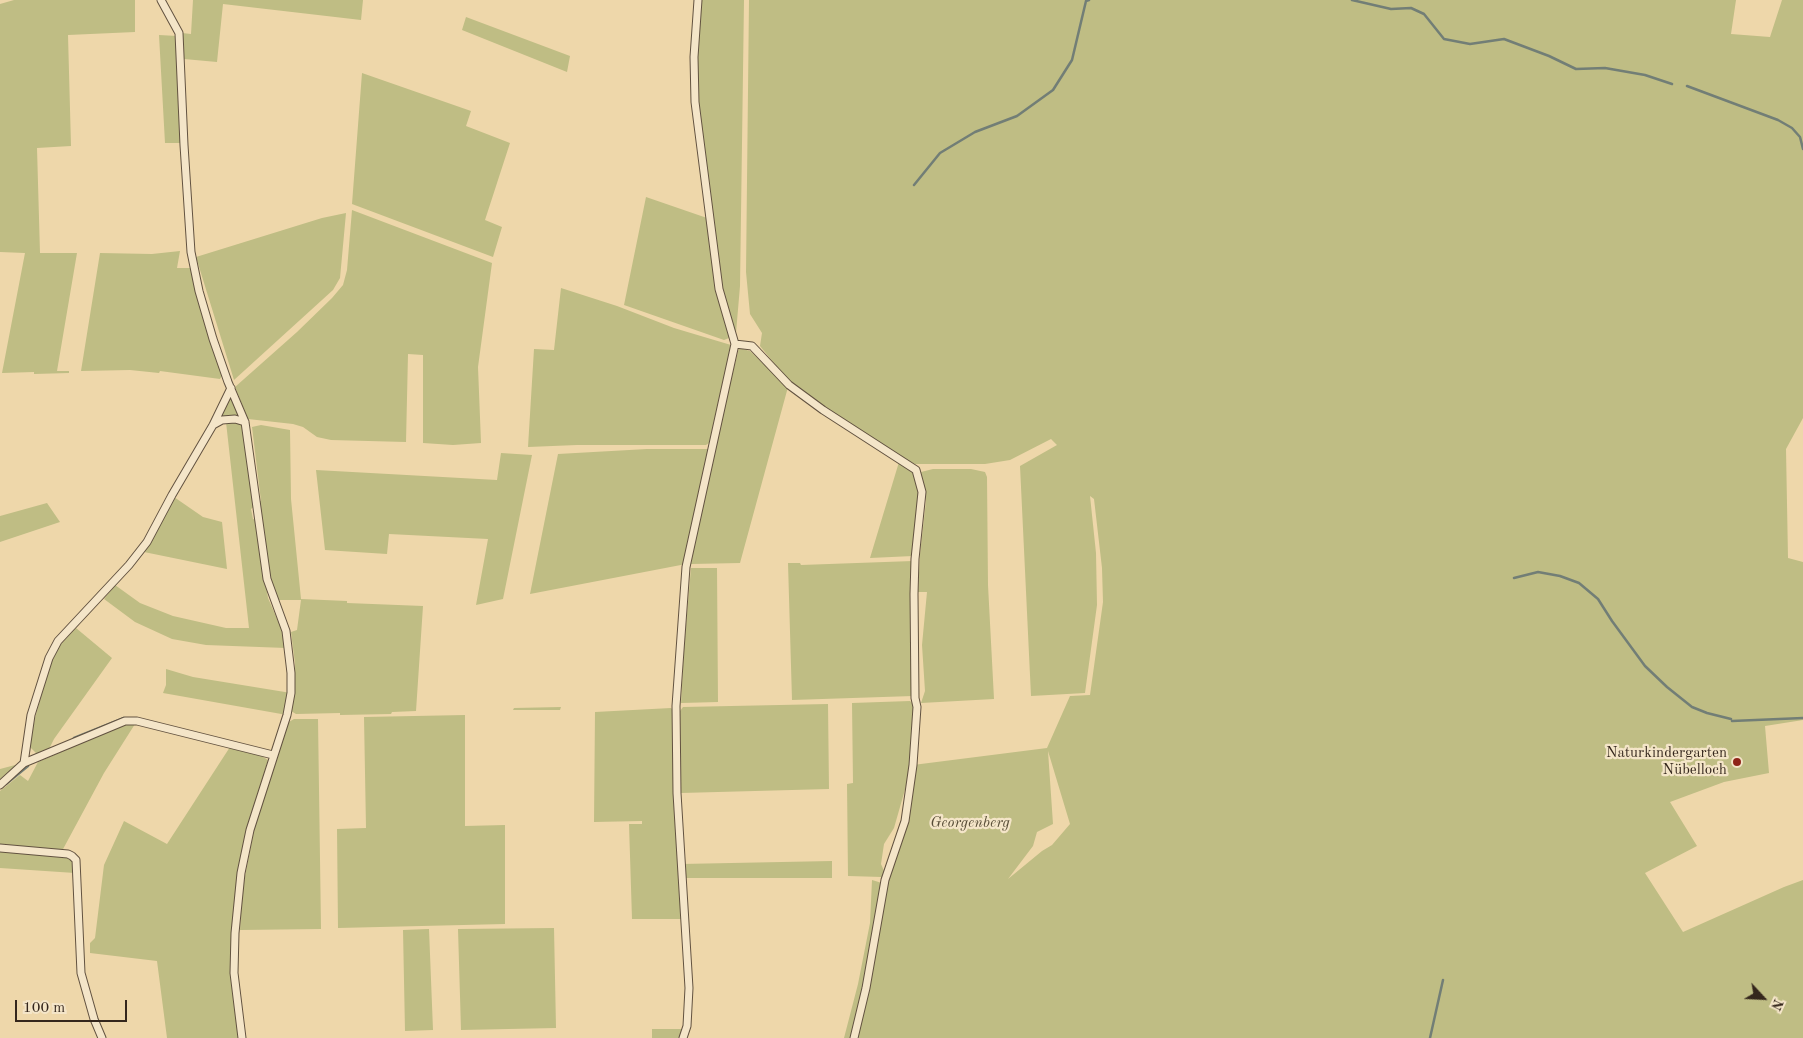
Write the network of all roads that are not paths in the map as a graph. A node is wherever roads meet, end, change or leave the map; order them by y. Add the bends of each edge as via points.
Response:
1 (161, 0) edge
2 (698, 0) edge
3 (735, 344) junction
4 (231, 388) junction
5 (246, 422) junction
6 (212, 425) junction
7 (273, 755) junction
8 (24, 763) junction
9 (0, 785) edge
10 (0, 848) edge
11 (102, 1038) edge
12 (242, 1038) edge
13 (683, 1038) edge
14 (854, 1038) edge

1 - 4 street via 179,33 191,252 210,331
2 - 3 street via 695,102 719,290
3 - 13 street via 686,567 676,706 677,793 689,988 687,1026
3 - 14 street via 752,346 789,385 916,470 922,492 914,594 917,707 913,765 905,821 885,880
4 - 5 street
4 - 6 street
5 - 6 street via 222,420
5 - 7 street via 267,580 286,631 291,673 287,716
6 - 8 street via 147,542 58,642 49,658 31,715
7 - 8 street via 137,721 125,721
7 - 12 street via 250,830 241,873 234,973
8 - 9 street
10 - 11 street via 68,854 76,860 81,973

